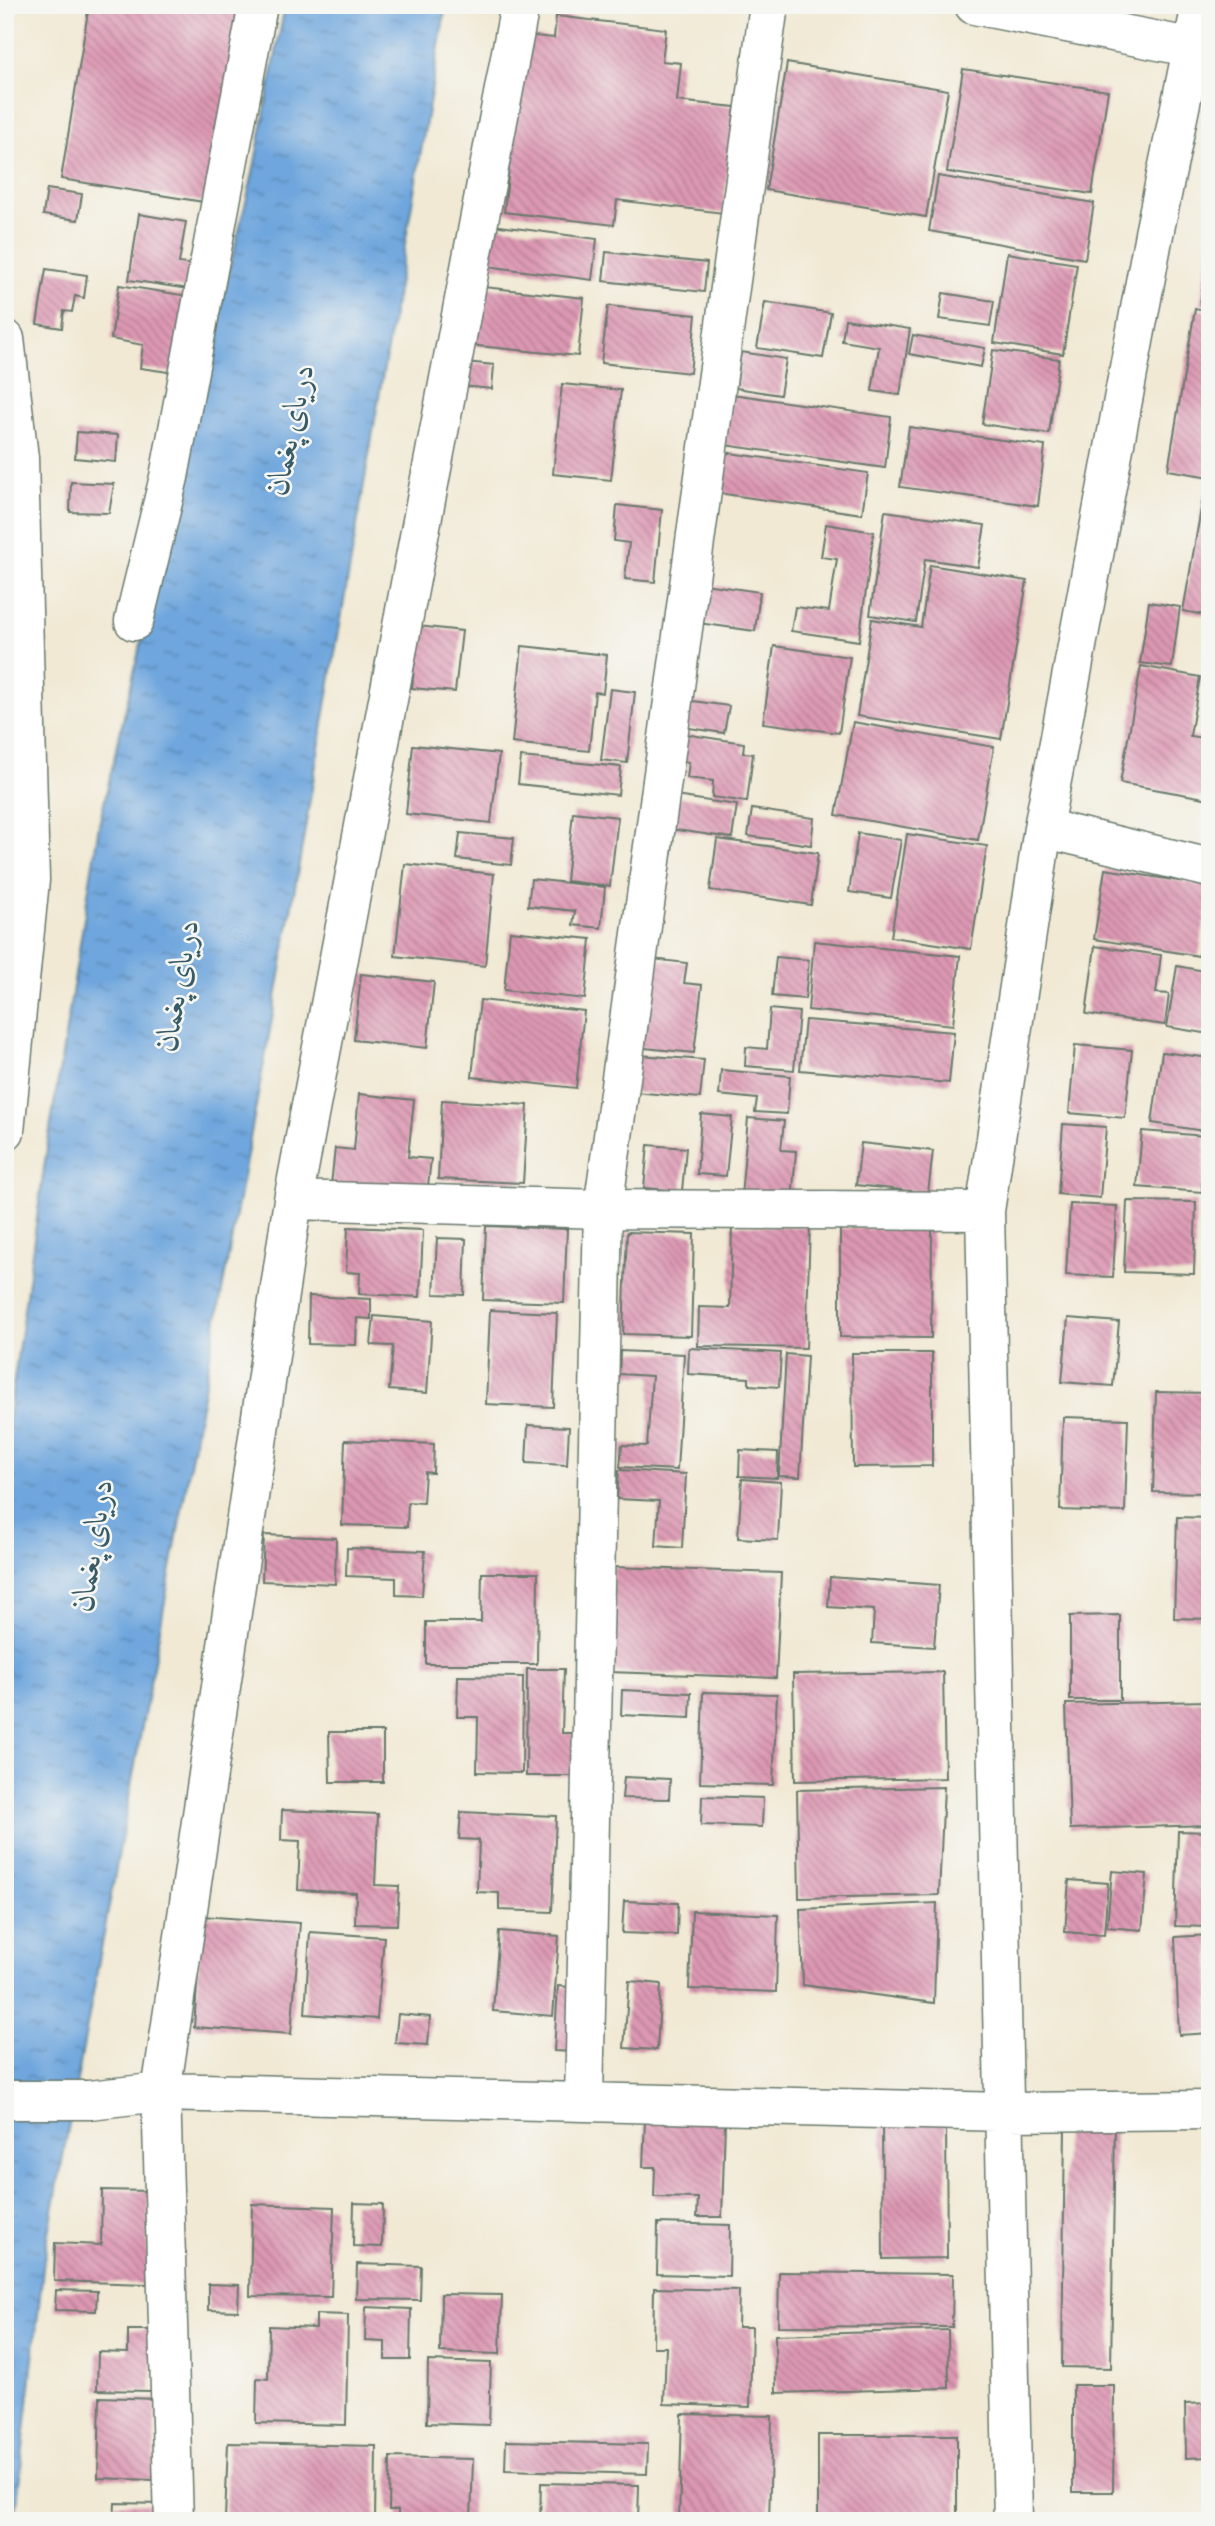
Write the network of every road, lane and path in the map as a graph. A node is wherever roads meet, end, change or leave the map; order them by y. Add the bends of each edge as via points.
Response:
1 (258, 5) edge
2 (520, 5) edge
3 (769, 5) edge
4 (974, 5) edge
5 (1201, 5) edge
6 (1201, 50) edge
7 (5, 340) edge
8 (134, 621) dead end
9 (1044, 828) junction
10 (1210, 868) edge
11 (5, 1131) edge
12 (293, 1200) junction
13 (603, 1209) junction
14 (985, 1211) junction
15 (161, 2092) junction
16 (5, 2100) edge
17 (584, 2101) junction
18 (1210, 2110) edge
19 (1006, 2112) junction
20 (174, 2521) edge
21 (1013, 2521) edge

1 - 8 street via 169,477
2 - 12 street
3 - 13 street
4 - 6 street
5 - 6 street
6 - 9 street via 1154,234
7 - 11 street via 19,458 30,880
9 - 10 street
9 - 14 street
12 - 13 street
12 - 15 street
13 - 14 street
13 - 17 street
14 - 19 street
15 - 16 street via 89,2100
15 - 17 street
15 - 20 street
17 - 19 street
18 - 19 street
19 - 21 street

